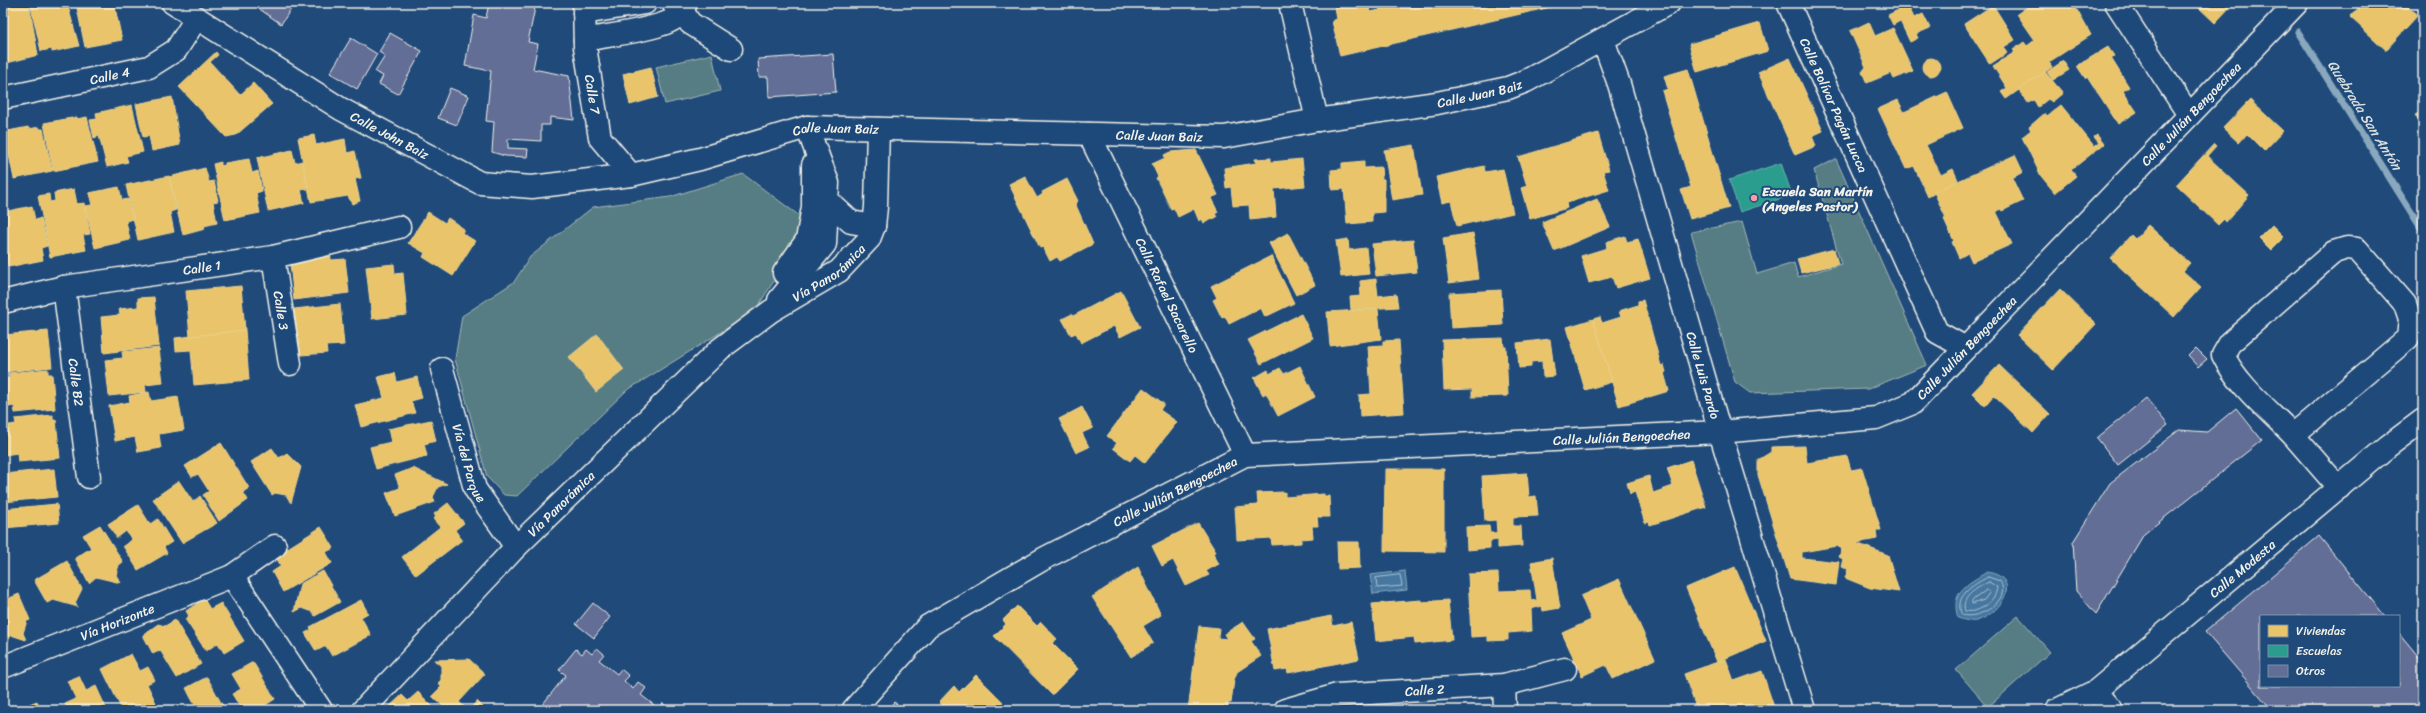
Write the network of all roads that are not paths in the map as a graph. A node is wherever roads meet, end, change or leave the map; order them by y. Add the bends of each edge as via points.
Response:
1 (173, 3) edge
2 (645, 3) edge
3 (1290, 3) edge
4 (1669, 3) edge
5 (1788, 3) edge
6 (2116, 3) edge
7 (2297, 3) edge
8 (680, 4) edge
9 (584, 8) edge
10 (196, 19) junction
11 (585, 40) junction
12 (1602, 40) junction
13 (731, 49) dead end
14 (3, 98) edge
15 (2189, 115) junction
16 (1317, 120) junction
17 (806, 127) junction
18 (878, 129) junction
19 (1089, 134) junction
20 (816, 152) junction
21 (631, 175) junction
22 (829, 202) junction
23 (874, 226) junction
24 (399, 227) dead end
25 (273, 257) junction
26 (64, 287) junction
27 (3, 302) edge
28 (771, 310) junction
29 (1964, 347) junction
30 (290, 364) dead end
31 (442, 369) dead end
32 (2423, 420) edge
33 (1720, 432) junction
34 (2293, 435) junction
35 (1245, 455) junction
36 (88, 478) dead end
37 (2339, 488) junction
38 (274, 546) dead end
39 (516, 547) junction
40 (232, 576) junction
41 (3, 667) edge
42 (1565, 669) dead end
43 (1504, 685) junction
44 (2096, 691) junction
45 (321, 710) edge
46 (363, 710) edge
47 (853, 710) edge
48 (1285, 710) edge
49 (1505, 710) edge
50 (1804, 710) edge
51 (2057, 710) edge
52 (2112, 710) edge

1 - 10 street, Calle John Baiz
2 - 9 street
3 - 16 street
4 - 12 street, Calle Juan Baiz
5 - 29 street, Calle Bolívar Pagán Lucca via 1937,332
6 - 15 street
7 - 15 street, Calle Julián Bengoechea
8 - 11 street via 675,17 660,24
8 - 13 street via 690,23
9 - 11 street, Calle 7
10 - 14 street, Calle 4 via 176,50 149,66
10 - 21 street, Calle John Baiz via 341,109 480,183 532,187
11 - 21 street, Calle 7 via 600,138
12 - 16 street, Calle Juan Baiz via 1508,88 1437,103
12 - 33 street, Calle Luis Pardo via 1619,84
15 - 29 street, Calle Julián Bengoechea
16 - 19 street, Calle Juan Baiz via 1224,137
17 - 18 street, Calle Juan Baiz
17 - 20 street, Vía Panorámica
17 - 21 street, Calle Juan Baiz via 700,159
18 - 19 street, Calle Juan Baiz
18 - 23 street, Vía Panorámica
19 - 35 street, Calle Rafael Sacarello
20 - 22 street, Vía Panorámica via 828,183
20 - 28 street, Vía Panorámica via 813,169 813,207 807,240 777,282
22 - 23 street via 851,222
22 - 28 street, Vía Panorámica via 825,244
23 - 28 street, Vía Panorámica via 871,236 838,271
24 - 25 street, Calle 1
25 - 26 street, Calle 1
25 - 30 street, Calle 3
26 - 27 street, Calle 1
26 - 36 street, Calle B2
28 - 39 street, Vía Panorámica via 720,349
29 - 33 street, Calle Julián Bengoechea via 1913,402 1876,418
31 - 39 street, Vía del Parque via 475,489
32 - 37 street, Calle Modesta
33 - 35 street, Calle Julián Bengoechea
33 - 50 street, Calle Luis Pardo
34 - 34 street via 2408,338 2410,319 2405,304 2357,249 2347,248 2334,252 2230,343 2223,355 2227,365
34 - 37 street
35 - 47 street, Calle Julián Bengoechea via 1045,558 928,626
37 - 44 street, Calle Modesta
38 - 40 street, Vía Horizonte
39 - 46 street, Vía Panorámica
40 - 41 street, Vía Horizonte
40 - 45 street
42 - 43 street, Calle 2
43 - 48 street, Calle 2 via 1337,695
43 - 49 street
44 - 51 street, Calle Modesta
44 - 52 street

